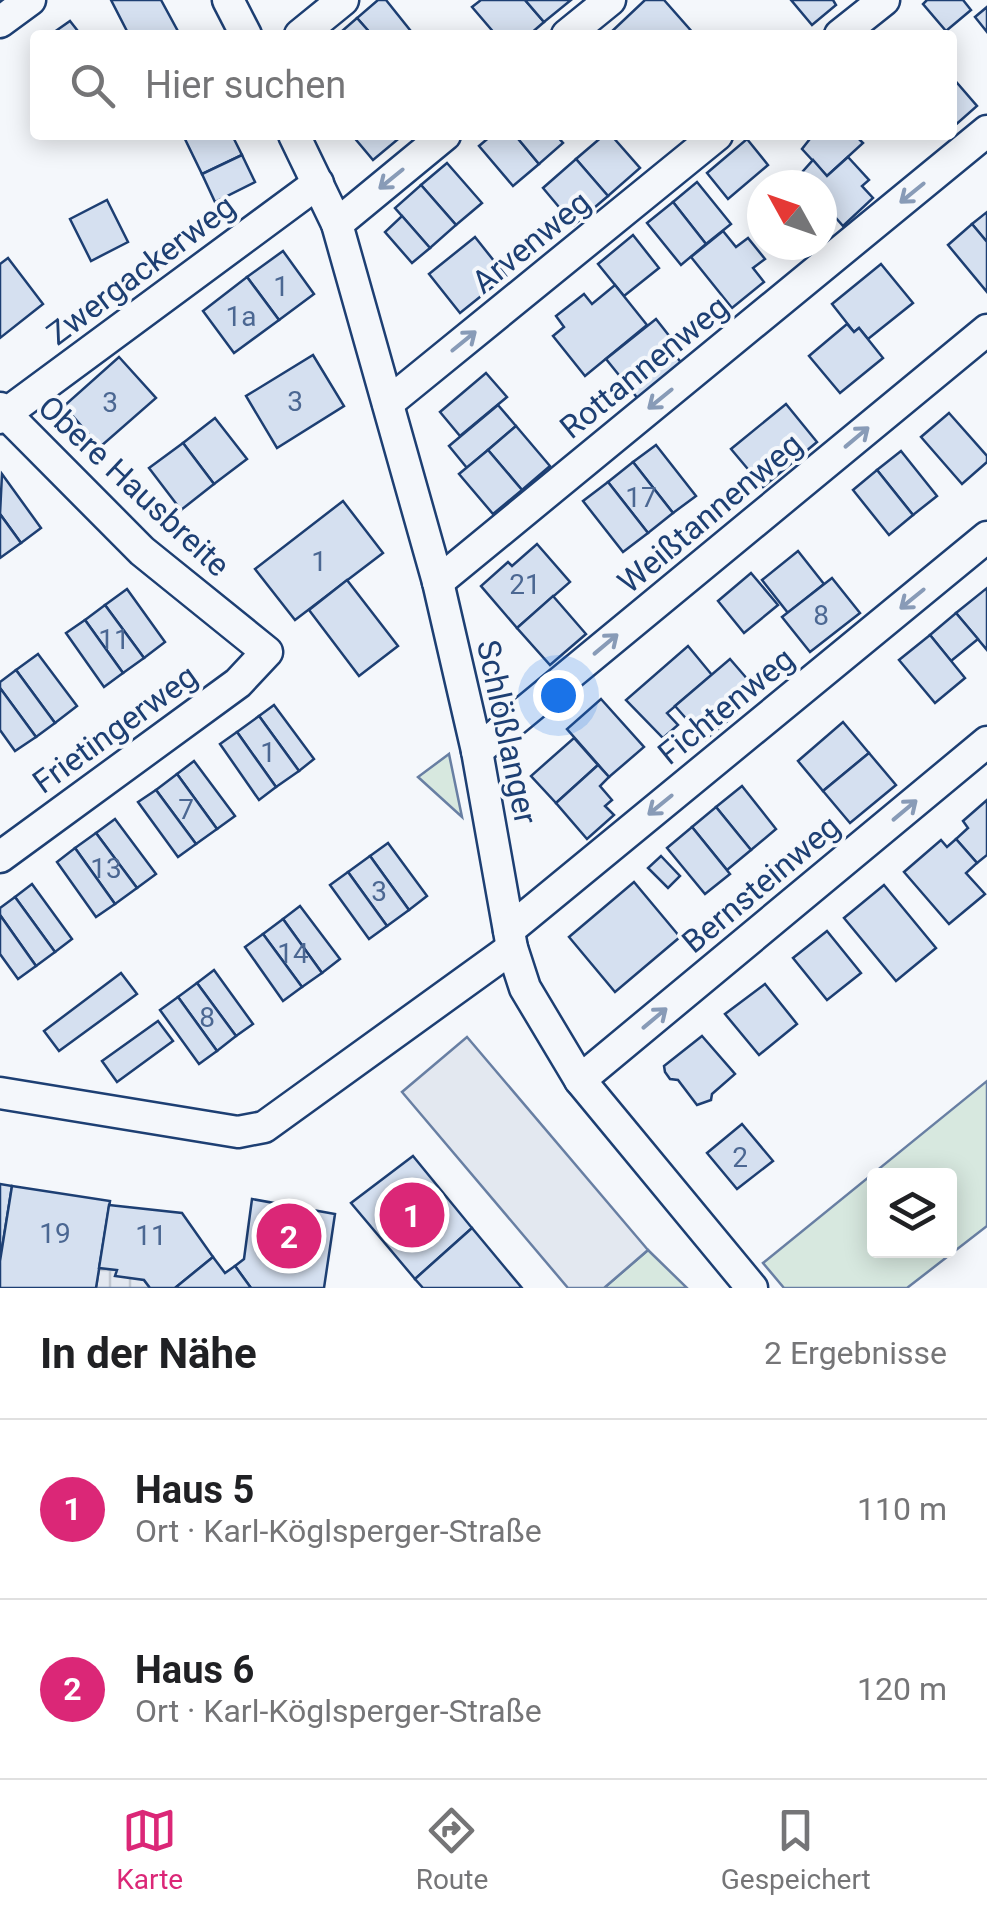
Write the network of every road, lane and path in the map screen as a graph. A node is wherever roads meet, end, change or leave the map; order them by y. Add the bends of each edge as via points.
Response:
1 (30, 0) edge
2 (228, 0) edge
3 (343, 0) edge
4 (610, 0) edge
5 (884, 0) edge
6 (0, 22) edge
7 (243, 30) edge
8 (306, 30) edge
9 (573, 30) edge
10 (846, 30) edge
11 (987, 131) edge
12 (296, 140) edge
13 (439, 140) edge
14 (711, 140) edge
15 (318, 183) junction
16 (337, 224) junction
17 (987, 330) edge
18 (388, 402) junction
19 (2, 413) edge
20 (987, 537) edge
21 (438, 582) junction
22 (267, 652) joint
23 (987, 742) edge
24 (477, 751) junction
25 (0, 857) edge
26 (511, 938) junction
27 (580, 1080) junction
28 (0, 1092) edge
29 (752, 1288) edge

1 - 6 street
2 - 7 street
3 - 8 street
4 - 9 street
5 - 10 street
11 -> 21 street, Rottannenweg
12 - 15 street, Schlößlanger
13 -> 16 street
18 -> 14 street, Arvenweg
15 - 16 street, Schlößlanger
15 - 19 street, Zwergackerweg
16 - 18 street, Schlößlanger
24 -> 17 street, Weißtannenweg
18 - 21 street, Schlößlanger
19 - 22 street, Obere Hausbreite via 142,551
20 -> 26 street, Fichtenweg
21 - 24 street, Schlößlanger
22 - 25 street, Frietingerweg via 238,683
27 -> 23 street, Bernsteinweg
24 - 26 street, Schlößlanger
26 - 27 street, Schlößlanger via 525,988
26 - 28 street, Fichtenweg via 264,1127 238,1132
27 - 29 street, Schlößlanger

